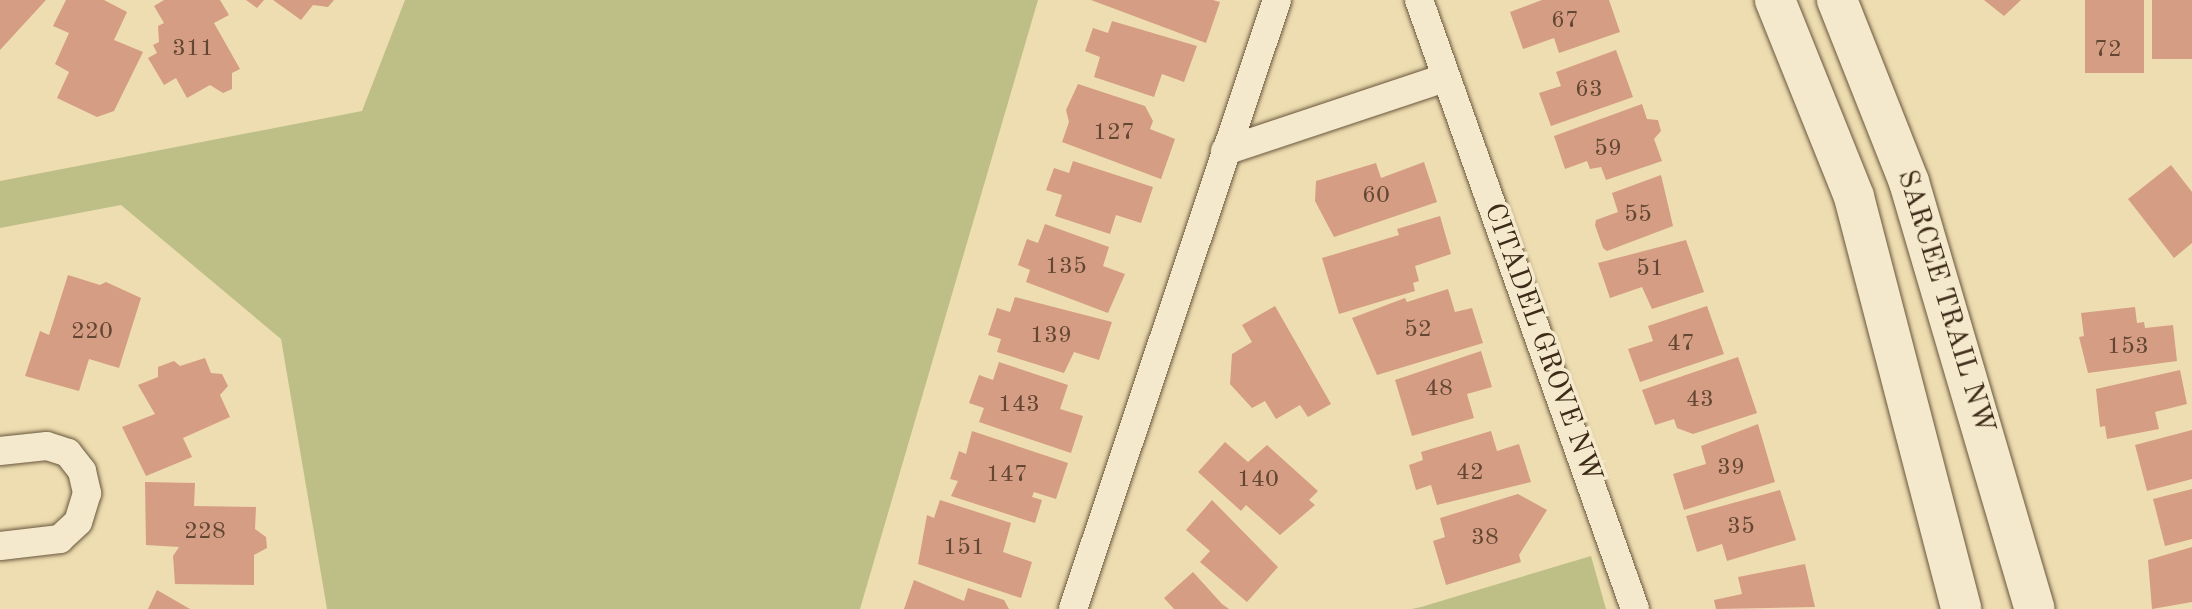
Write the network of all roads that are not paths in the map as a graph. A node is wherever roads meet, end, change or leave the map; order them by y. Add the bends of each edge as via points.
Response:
1 (1277, 0) edge
2 (1419, 0) edge
3 (1775, 0) edge
4 (1837, 0) edge
5 (1445, 78) junction
6 (1225, 151) junction
7 (0, 451) edge
8 (0, 546) edge
9 (1073, 609) edge
10 (1635, 609) edge
11 (1961, 609) edge
12 (2035, 609) edge

1 - 6 street
2 - 5 street, CITADEL GROVE NW
3 - 11 main road, SARCEE TRAIL NW via 1854,197
4 - 12 main road, SARCEE TRAIL NW via 1909,182
5 - 6 street
5 - 10 street, CITADEL GROVE NW
6 - 9 street
7 - 8 street via 47,446 68,453 82,471 87,493 78,522 60,539

